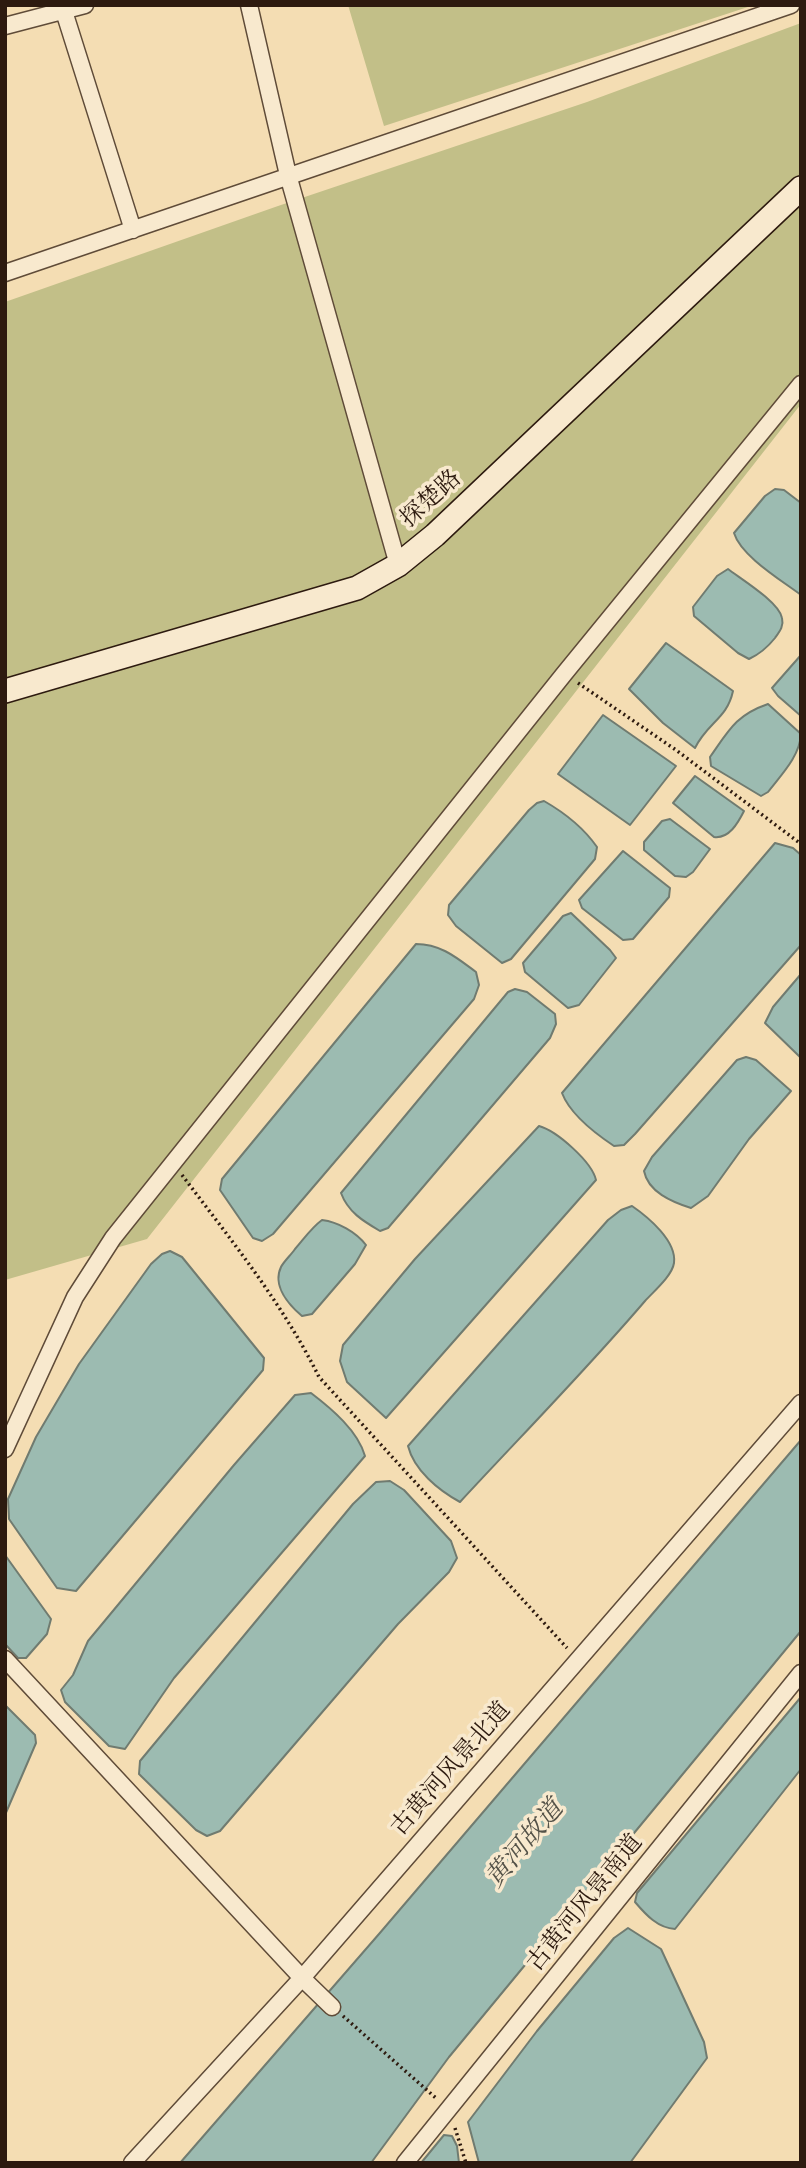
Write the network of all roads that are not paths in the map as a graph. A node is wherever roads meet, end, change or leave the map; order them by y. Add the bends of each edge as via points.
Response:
1 (85, 5) edge
2 (249, 5) edge
3 (791, 5) edge
4 (62, 9) edge
5 (5, 26) edge
6 (288, 175) junction
7 (801, 188) edge
8 (132, 230) junction
9 (5, 274) edge
10 (801, 384) edge
11 (398, 565) junction
12 (5, 691) edge
13 (801, 1403) edge
14 (5, 1449) edge
15 (5, 1659) edge
16 (801, 1673) edge
17 (302, 1978) junction
18 (332, 2007) road end
19 (132, 2163) edge
20 (405, 2163) edge

1 - 4 street
2 - 6 street
3 - 6 street
4 - 5 street
4 - 8 street
6 - 8 street
6 - 11 street
7 - 11 main road, 探楚路
8 - 9 street
10 - 14 street via 113,1238 75,1297
11 - 12 main road, 探楚路 via 357,588
13 - 17 street, 古黄河风景北道
15 - 17 street
16 - 20 street, 古黄河风景南道
17 - 18 street
17 - 19 street, 古黄河风景北道

